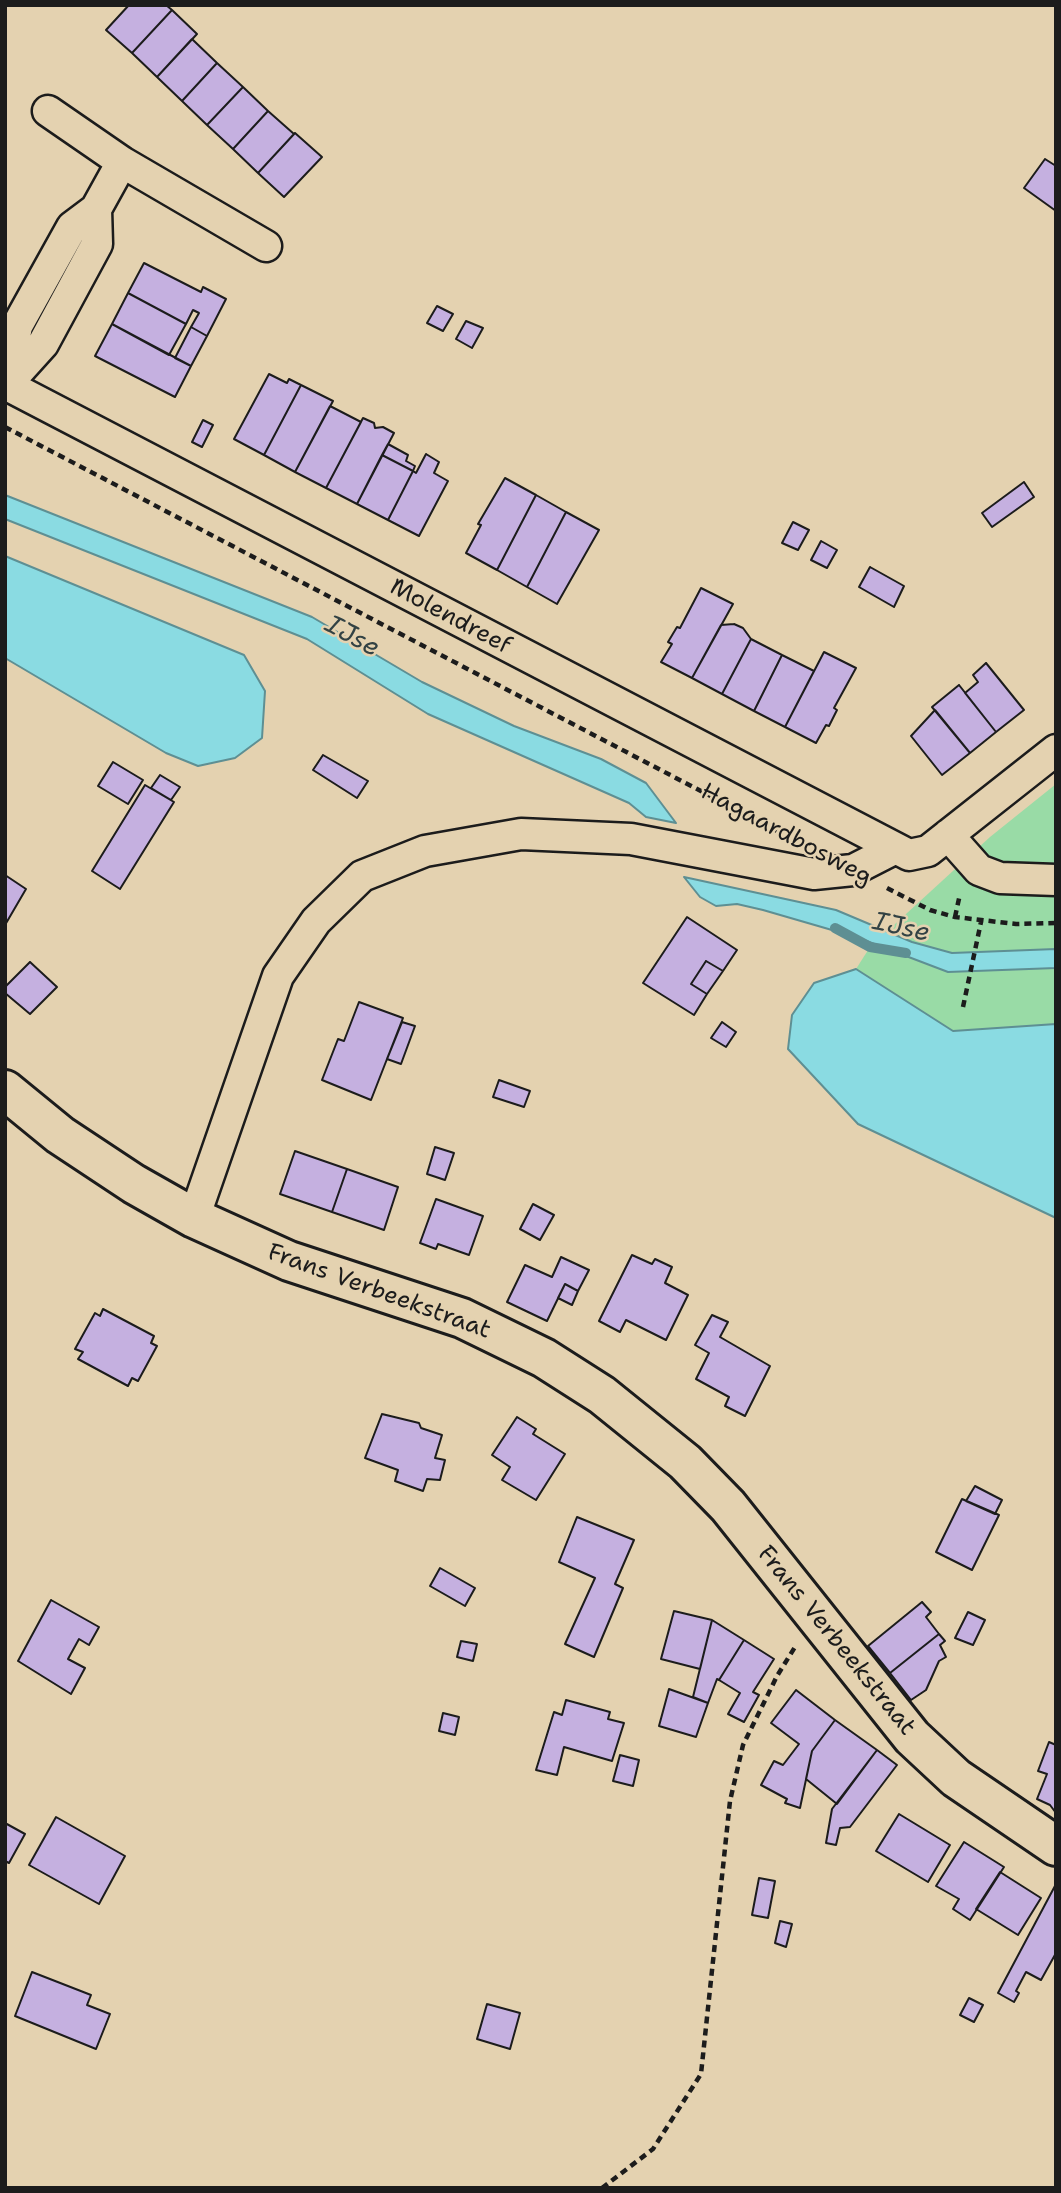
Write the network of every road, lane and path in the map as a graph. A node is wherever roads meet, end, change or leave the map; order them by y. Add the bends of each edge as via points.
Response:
1 (48, 111) dead end
2 (122, 162) junction
3 (266, 246) dead end
4 (6, 385) edge
5 (5, 427) edge
6 (1056, 750) edge
7 (948, 835) junction
8 (793, 839) dead end
9 (894, 849) junction
10 (853, 870) junction
11 (1056, 880) edge
12 (981, 922) junction
13 (1056, 923) edge
14 (963, 1007) dead end
15 (5, 1090) edge
16 (194, 1218) junction
17 (814, 1617) junction
18 (1056, 1846) edge
19 (602, 2188) edge

1 - 2 street
2 - 3 street
2 - 4 street via 96,209 72,226 17,326
4 - 9 street, Molendreef
5 - 8 path, Hagaardbosweg
6 - 7 street
7 - 9 street via 918,855
7 - 11 street via 979,870 1000,878
9 - 10 street
10 - 12 path, Hagaardbosweg via 930,910
10 - 16 street via 814,874 631,839 521,834 425,851 362,876 316,921 278,976
12 - 13 path, Hagaardbosweg
12 - 14 path
15 - 16 main road, Frans Verbeekstraat via 60,1135
16 - 17 main road, Frans Verbeekstraat via 289,1261 462,1318 544,1358 590,1387 649,1430 728,1506
17 - 18 main road, Frans Verbeekstraat via 912,1737 956,1778
17 - 19 path via 777,1676 743,1745 730,1801 701,2074 653,2149

